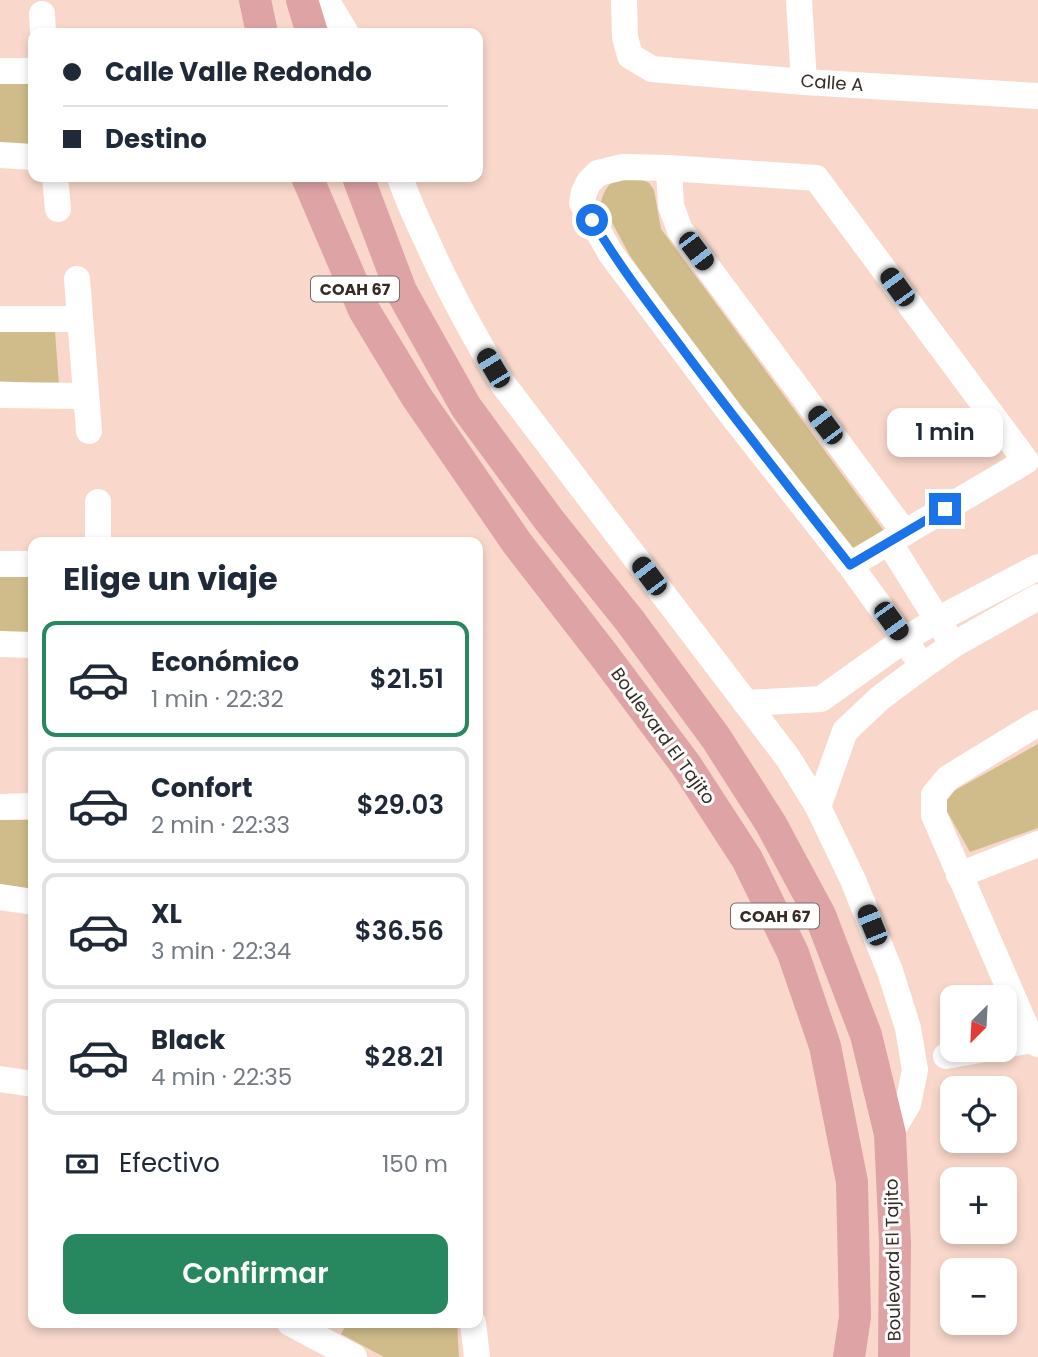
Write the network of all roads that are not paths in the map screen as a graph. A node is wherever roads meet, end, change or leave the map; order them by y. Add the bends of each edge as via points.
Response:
1 (255, 0) edge
2 (302, 0) edge
3 (326, 0) edge
4 (624, 0) edge
5 (799, 0) edge
6 (261, 28) edge
7 (310, 28) edge
8 (343, 28) edge
9 (0, 71) edge
10 (28, 71) edge
11 (804, 82) junction
12 (1038, 96) edge
13 (0, 155) edge
14 (28, 157) edge
15 (669, 168) junction
16 (55, 182) edge
17 (309, 182) edge
18 (360, 182) edge
19 (402, 182) edge
20 (58, 209) dead end
21 (77, 279) dead end
22 (0, 318) edge
23 (80, 319) junction
24 (0, 394) edge
25 (86, 396) junction
26 (89, 431) dead end
27 (98, 502) dead end
28 (549, 520) junction
29 (98, 537) edge
30 (897, 538) junction
31 (517, 543) junction
32 (0, 564) edge
33 (28, 564) edge
34 (850, 565) junction
35 (1028, 571) edge
36 (1036, 603) edge
37 (937, 620) junction
38 (904, 640) junction
39 (0, 644) edge
40 (28, 645) edge
41 (953, 645) junction
42 (923, 666) junction
43 (821, 699) junction
44 (746, 703) junction
45 (1038, 723) edge
46 (845, 731) junction
47 (28, 806) edge
48 (0, 807) edge
49 (818, 807) junction
50 (1038, 844) edge
51 (959, 875) junction
52 (0, 897) edge
53 (28, 901) edge
54 (1036, 1041) edge
55 (1017, 1043) edge
56 (1, 1082) edge
57 (28, 1084) edge
58 (890, 1134) junction
59 (300, 1328) edge
60 (474, 1328) edge
61 (325, 1340) edge
62 (354, 1357) edge
63 (477, 1357) edge
64 (849, 1357) edge
65 (894, 1357) edge

1 - 6 main road
2 - 7 main road
3 - 8 street
4 - 11 street, Calle A via 630,56 652,69
5 - 11 street
9 - 10 street
11 - 12 street, Calle A
13 - 14 street
15 - 30 street via 671,206 680,230
15 - 30 street via 816,178 1026,461
15 - 34 street via 623,167 598,173 589,182 582,203 611,254
16 - 20 street
17 - 31 main road, Boulevard El Tajito / COAH 67 via 364,310 416,396
18 - 28 main road, Boulevard El Tajito / COAH 67 via 401,291 466,407
19 - 44 street via 443,277 503,384
21 - 23 street
22 - 23 street
23 - 25 street
24 - 25 street
25 - 26 street
27 - 29 street
28 - 31 main road
28 - 58 main road, Boulevard El Tajito / COAH 67 via 716,738 771,824 825,927 866,1035
30 - 34 street
30 - 37 street
31 - 64 main road, Boulevard El Tajito / COAH 67 via 686,765 747,859 793,953 825,1046 852,1182 855,1317
32 - 33 street
34 - 38 street
35 - 36 street
35 - 37 street
36 - 41 street
37 - 38 street
37 - 41 street
38 - 42 street
38 - 43 street
39 - 40 street
41 - 42 street
42 - 46 street
43 - 44 street
43 - 46 street
44 - 49 street
45 - 51 street via 948,778 934,795 934,815
46 - 49 street
47 - 48 street
49 - 58 street via 853,880 908,1028 915,1070 908,1104
50 - 51 street
51 - 54 street
52 - 53 street
54 - 55 street
56 - 57 street
58 - 65 main road, Boulevard El Tajito / COAH 67
59 - 61 street
60 - 63 street
61 - 62 street

